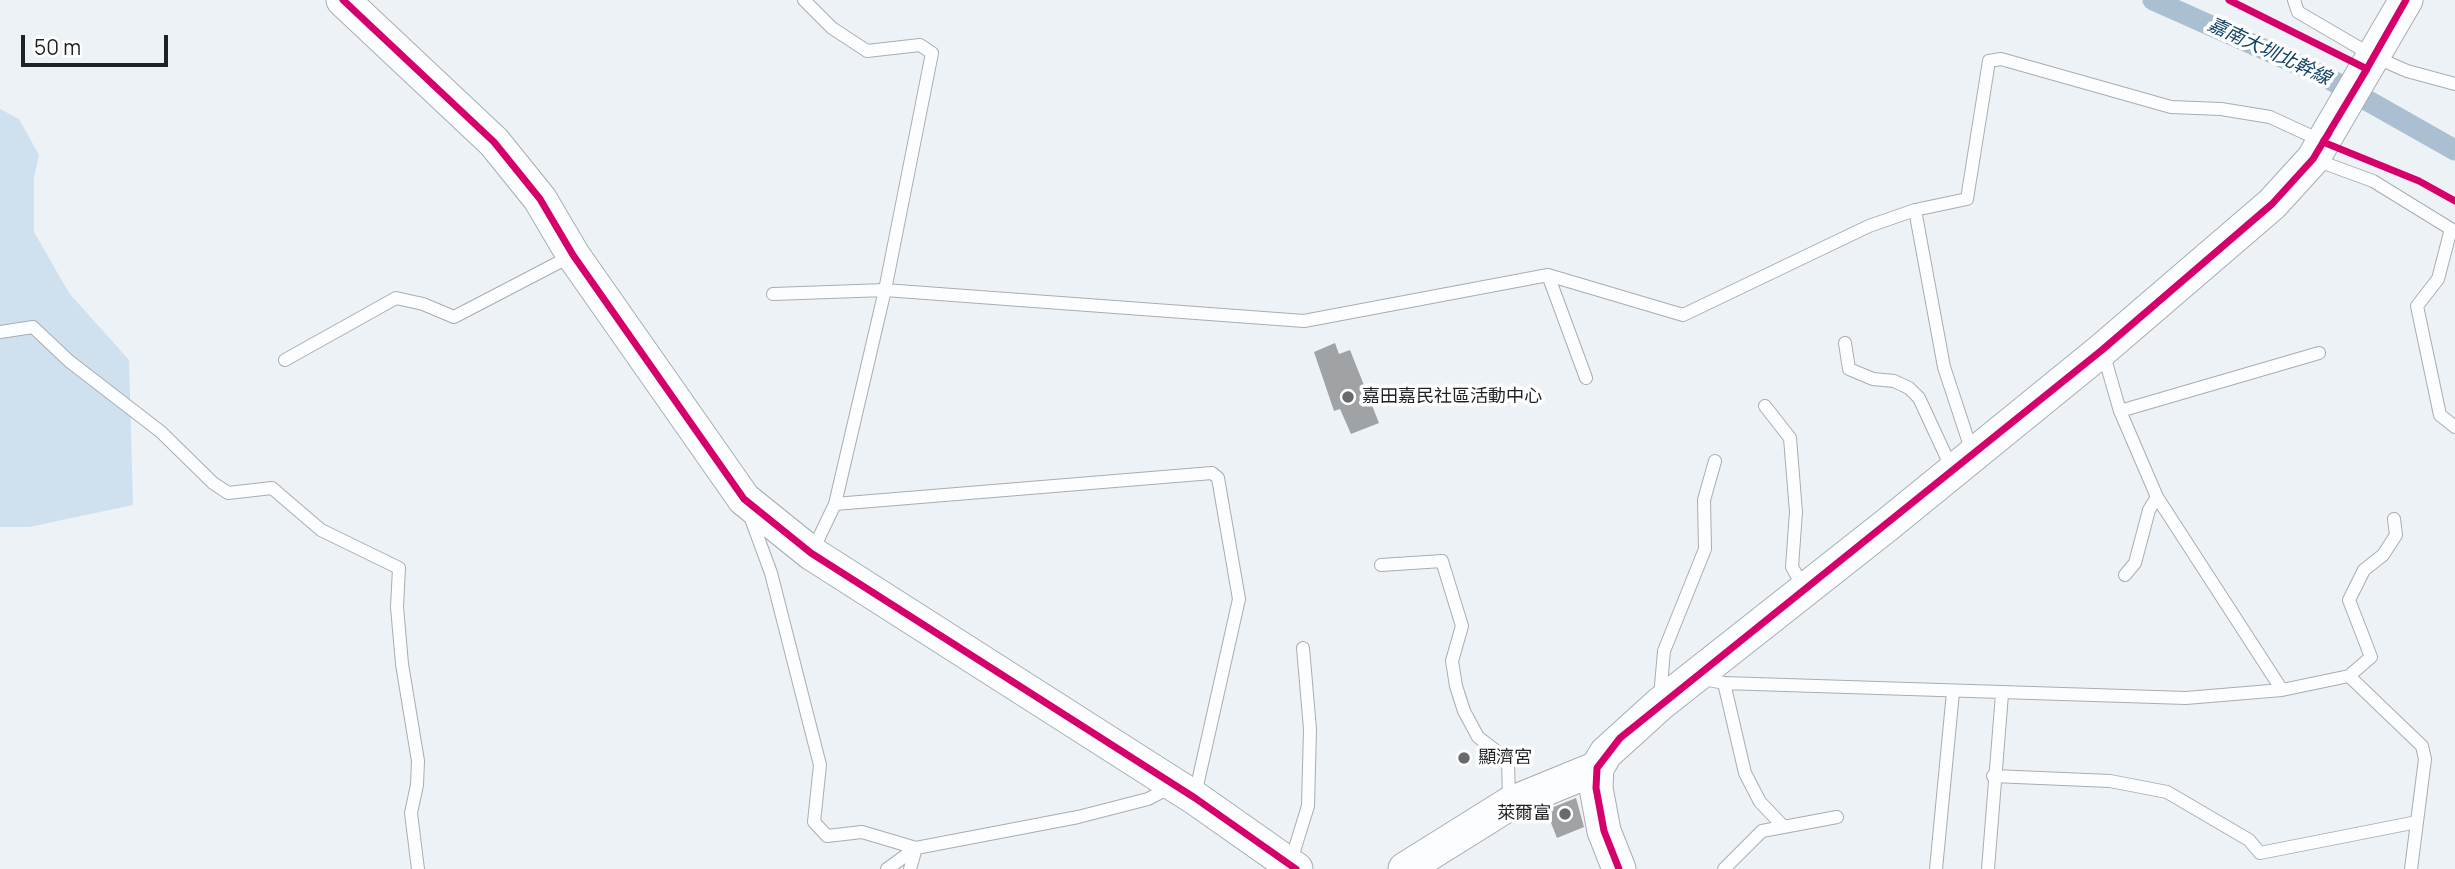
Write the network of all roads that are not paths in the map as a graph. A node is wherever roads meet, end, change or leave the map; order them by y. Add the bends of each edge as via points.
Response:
1 (343, 0) edge
2 (804, 0) edge
3 (2294, 0) edge
4 (2406, 0) edge
5 (2371, 63) junction
6 (2455, 84) edge
7 (2322, 144) junction
8 (1915, 210) junction
9 (573, 255) junction
10 (1548, 275) junction
11 (885, 290) junction
12 (773, 294) dead end
13 (0, 332) edge
14 (1845, 343) dead end
15 (2102, 350) junction
16 (2319, 353) dead end
17 (285, 360) dead end
18 (1586, 378) dead end
19 (1765, 406) dead end
20 (2120, 411) junction
21 (2455, 427) edge
22 (1714, 461) dead end
23 (1963, 464) junction
24 (2157, 497) junction
25 (744, 499) junction
26 (835, 504) junction
27 (2394, 519) dead end
28 (811, 552) junction
29 (1381, 565) dead end
30 (2125, 575) dead end
31 (1805, 590) junction
32 (1303, 648) dead end
33 (2349, 676) junction
34 (1709, 680) junction
35 (2282, 690) junction
36 (1953, 692) junction
37 (2002, 694) junction
38 (1660, 704) junction
39 (1597, 768) junction
40 (1993, 776) junction
41 (1184, 792) junction
42 (1509, 804) junction
43 (1837, 817) dead end
44 (2417, 822) junction
45 (1782, 825) junction
46 (916, 848) junction
47 (1293, 867) edge
48 (418, 869) edge
49 (887, 869) edge
50 (910, 869) edge
51 (1405, 869) edge
52 (1619, 869) edge
53 (1724, 869) edge
54 (1936, 869) edge
55 (1988, 869) edge
56 (2411, 869) edge

1 - 9 street via 494,142 540,199
2 - 11 lane via 832,28 867,51 920,45 932,53
3 - 5 lane via 2298,12
4 - 5 street
5 - 6 lane
5 - 7 street
7 - 8 lane via 2270,117 2171,107 2001,59 1989,61 1967,199
7 - 15 street via 2272,204
7 - 21 lane via 2451,229 2438,279 2417,306 2440,415
8 - 10 lane via 1869,226 1683,315
8 - 23 lane
9 - 17 lane via 454,317 396,298
9 - 25 street
10 - 11 lane via 1304,321
10 - 18 lane
11 - 12 lane
11 - 26 lane
13 - 48 lane via 33,327 228,493 272,488 321,530 399,569 402,664 418,761 411,813
14 - 23 lane via 1849,369 1909,388
15 - 20 lane
15 - 23 street
16 - 20 lane
19 - 31 lane via 1790,438 1796,512 1792,567
20 - 24 lane
22 - 38 lane via 1704,500 1705,549 1664,651
23 - 31 street
24 - 30 lane via 2148,510 2135,563
24 - 35 lane
25 - 28 street
25 - 46 lane via 771,573 820,765 814,822 827,836 862,832
26 - 28 lane
26 - 41 lane via 1212,473 1219,478 1238,599
27 - 33 lane via 2396,535 2383,555 2364,570 2349,600 2371,657
28 - 41 street
29 - 42 lane via 1442,561 1462,626 1452,661 1456,686 1478,737 1508,760
31 - 34 street
32 - 47 lane via 1310,729 1308,806
33 - 35 lane
33 - 44 lane via 2421,746 2426,759
34 - 36 lane
34 - 38 street
34 - 45 lane via 1745,773 1760,802
35 - 37 lane via 2186,698
36 - 37 lane
36 - 54 lane
37 - 40 lane
38 - 39 street via 1620,738
39 - 42 street
39 - 52 street via 1599,808
40 - 44 lane via 2110,781 2167,792 2249,840 2260,853
40 - 55 lane
41 - 46 lane
41 - 47 street
42 - 51 street
43 - 45 lane
44 - 56 lane
45 - 53 lane via 1762,831
46 - 49 lane
46 - 50 lane

